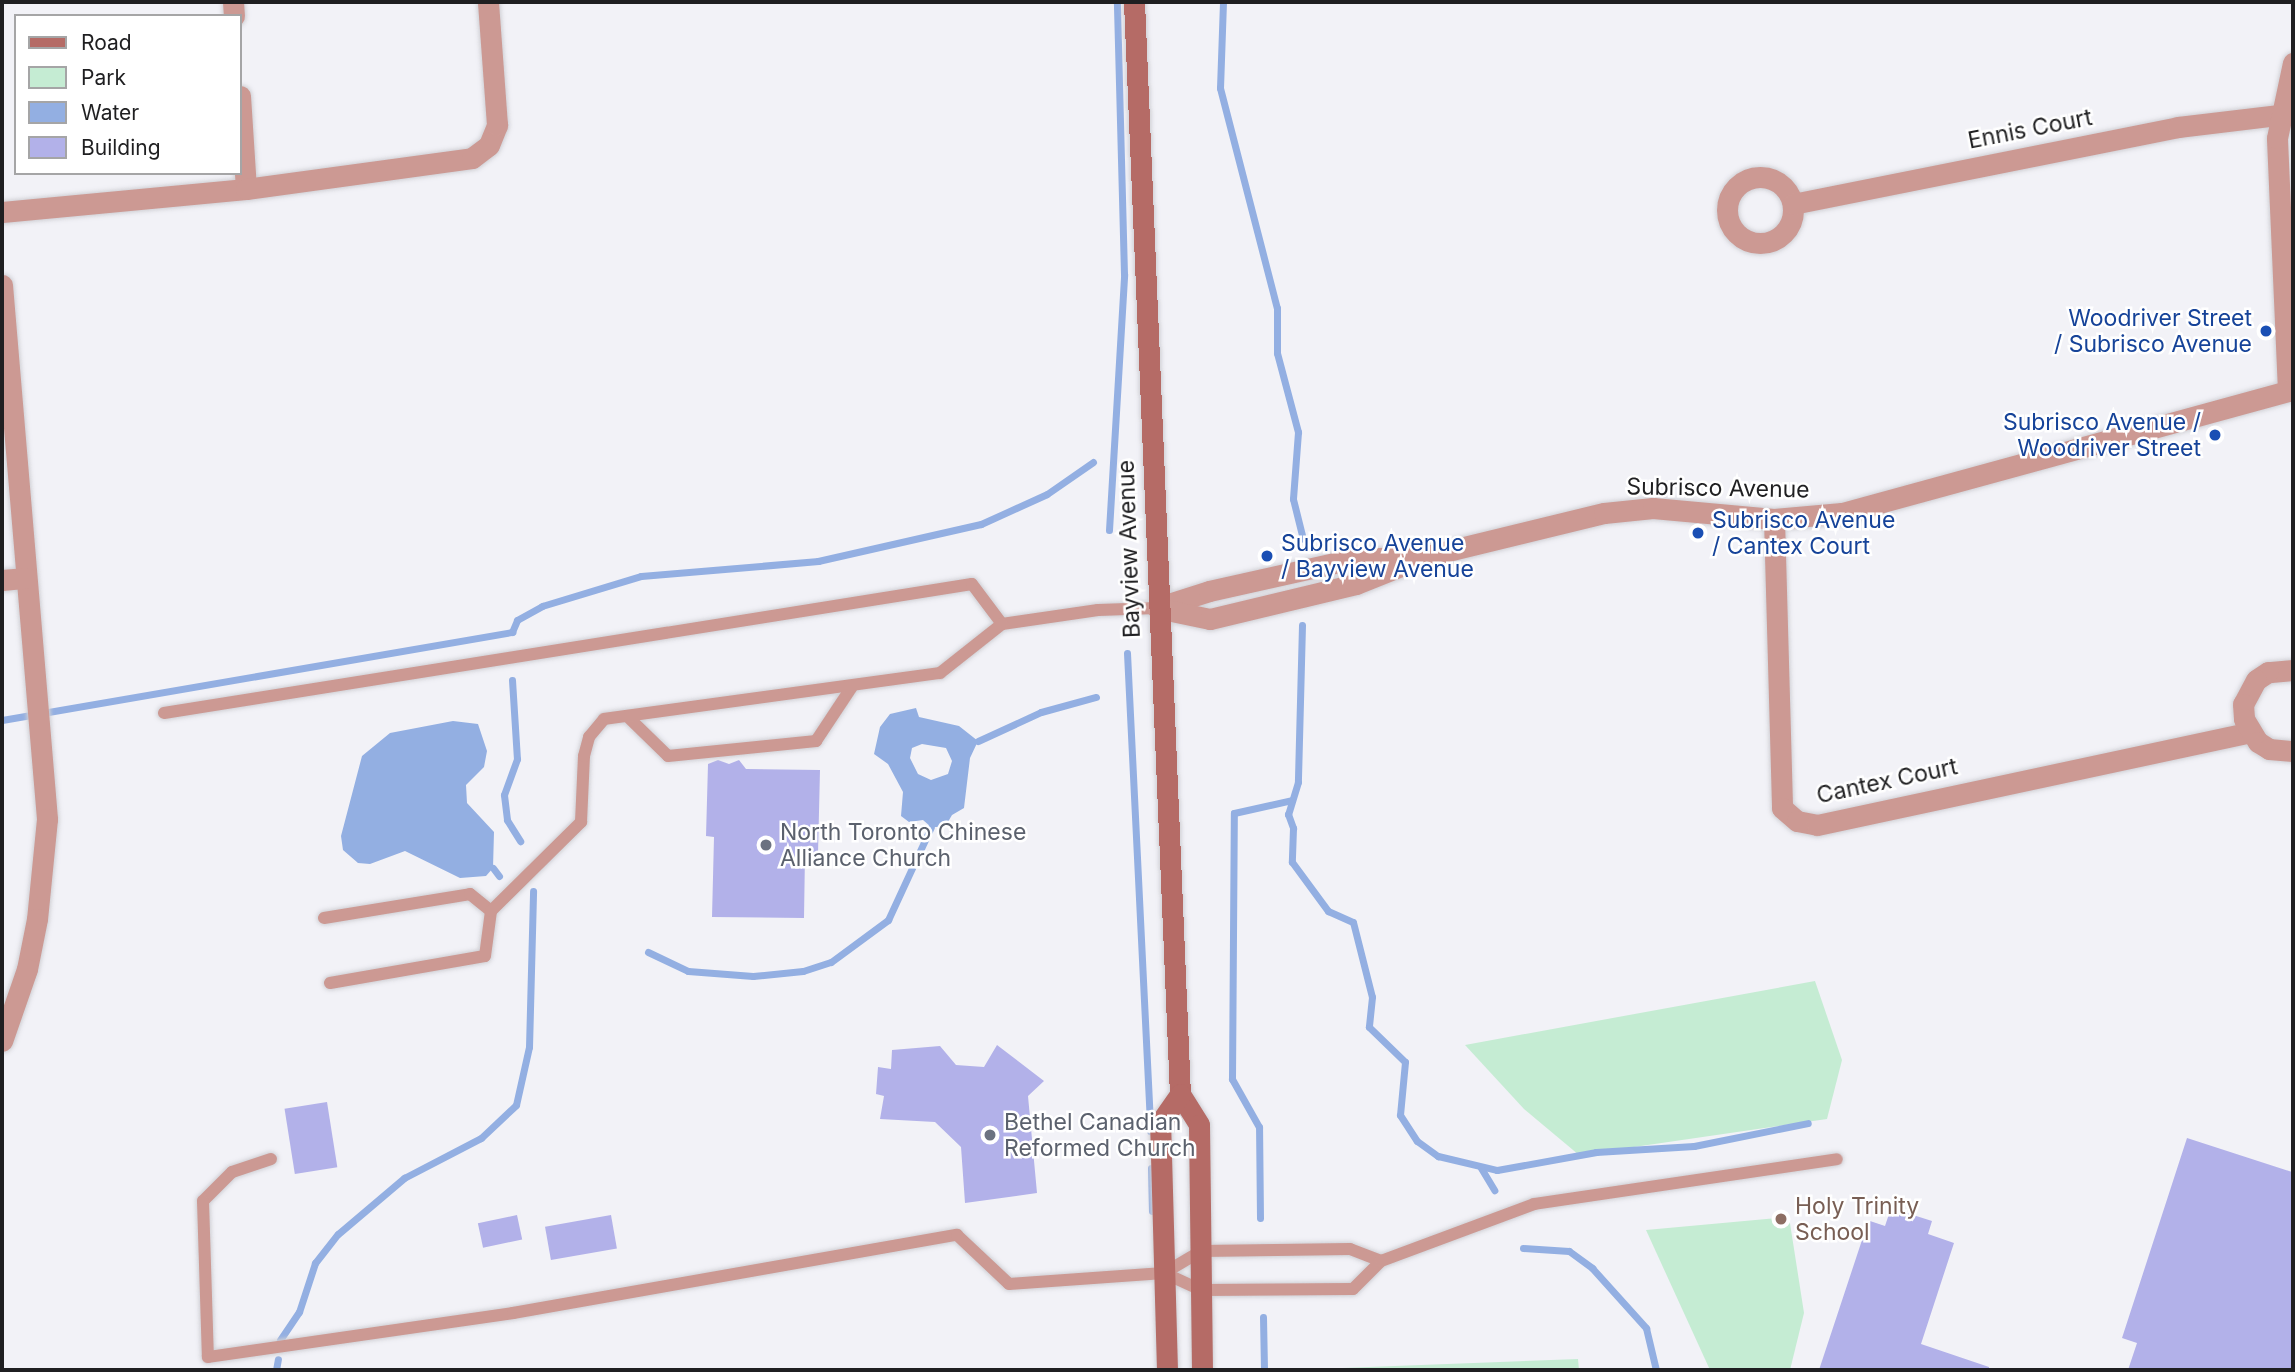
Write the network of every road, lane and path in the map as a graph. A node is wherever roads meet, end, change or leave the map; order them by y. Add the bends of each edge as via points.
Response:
1 (488, 2) edge
2 (1134, 2) edge
3 (2293, 63) edge
4 (2279, 115) junction
5 (242, 127) edge
6 (246, 189) junction
7 (1793, 204) dead end
8 (2, 212) edge
9 (2, 285) edge
10 (2290, 390) edge
11 (1774, 519) junction
12 (26, 578) junction
13 (2, 580) edge
14 (1157, 608) junction
15 (1002, 624) junction
16 (2293, 670) edge
17 (853, 685) junction
18 (164, 713) dead end
19 (627, 716) junction
20 (2249, 732) junction
21 (2293, 751) edge
22 (491, 911) junction
23 (324, 918) dead end
24 (330, 983) dead end
25 (2, 1041) edge
26 (1180, 1094) junction
27 (271, 1159) dead end
28 (1837, 1159) dead end
29 (1201, 1251) junction
30 (1381, 1261) junction
31 (1164, 1273) junction
32 (1201, 1290) junction
33 (1167, 1370) edge
34 (1202, 1370) edge

1 - 6 street via 497,122 493,139 482,153 462,161
2 - 14 main road, Bayview Avenue
3 - 4 street
4 - 7 street, Ennis Court via 2178,127
4 - 10 street
5 - 6 street
6 - 8 street
9 - 12 street
10 - 11 street, Subrisco Avenue via 1882,503 1842,513
11 - 14 street, Subrisco Avenue via 1653,508 1628,510 1423,557 1352,559 1209,591
11 - 20 street, Cantex Court via 1783,808 1797,821 1817,825
12 - 13 street
12 - 25 street via 47,818 27,969
14 - 15 lane via 1098,610
14 - 26 main road, Bayview Avenue
15 - 17 lane via 940,673
15 - 18 lane via 972,584
16 - 20 street via 2268,672 2247,691 2243,712
17 - 19 lane
17 - 19 lane via 816,741 668,756
19 - 22 lane via 604,719 589,737 581,822
20 - 21 street via 2269,749
22 - 23 lane via 470,894
22 - 24 lane via 485,956
26 - 29 main road, Bayview Avenue via 1199,1125
26 - 31 main road via 1160,1123
27 - 31 lane via 232,1172 203,1201 208,1357 513,1313 957,1235 1009,1284
28 - 30 lane via 1535,1204
29 - 30 lane via 1350,1249
29 - 31 lane
29 - 32 main road, Bayview Avenue
30 - 32 lane via 1353,1289
31 - 32 lane
31 - 33 main road
32 - 34 main road, Bayview Avenue

